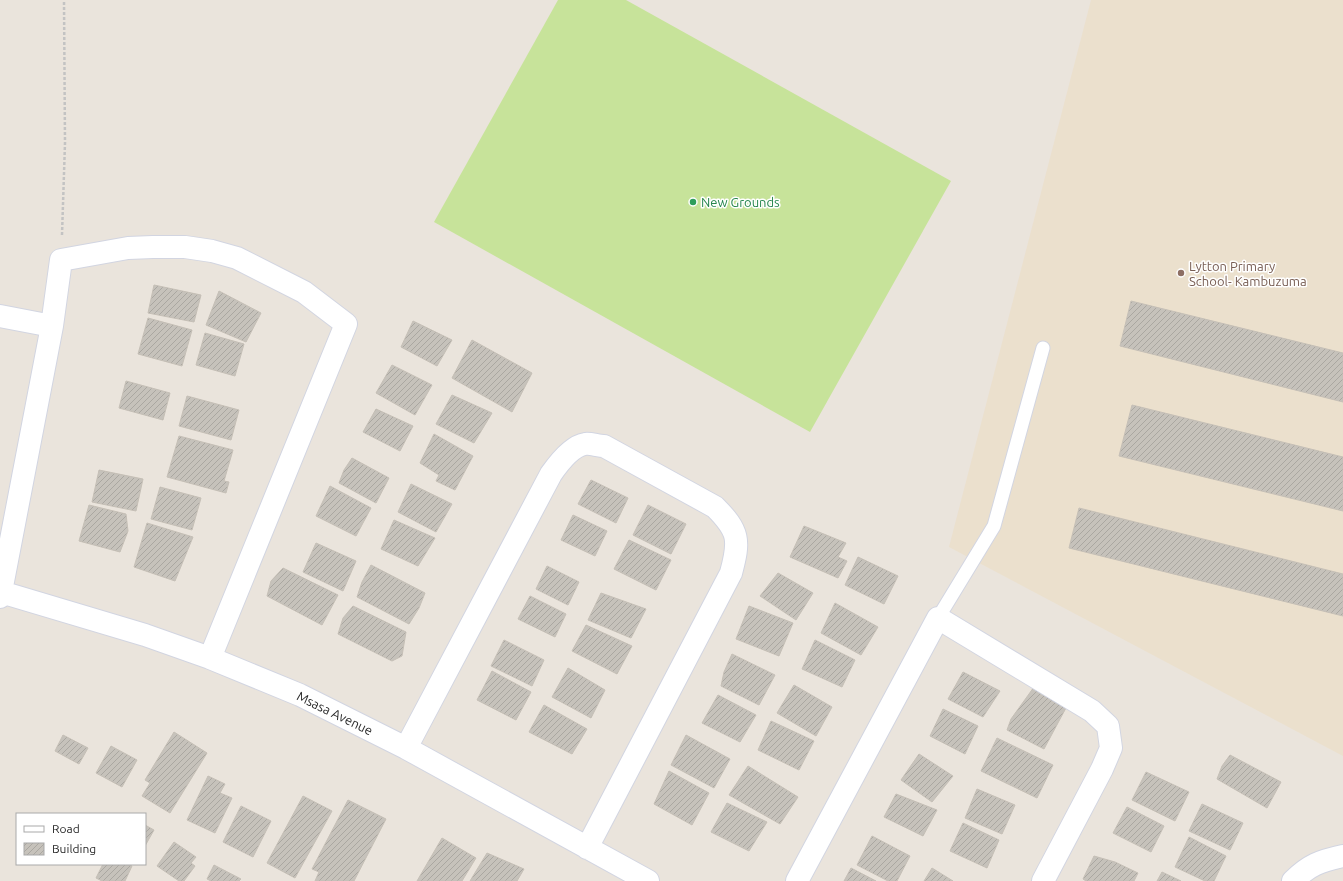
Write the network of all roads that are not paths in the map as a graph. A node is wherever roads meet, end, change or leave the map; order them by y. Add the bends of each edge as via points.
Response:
1 (0, 316) edge
2 (52, 326) junction
3 (1043, 348) dead end
4 (5, 550) edge
5 (0, 594) edge
6 (938, 618) junction
7 (210, 658) junction
8 (406, 748) junction
9 (587, 848) junction
10 (1343, 856) edge
11 (648, 881) edge
12 (797, 881) edge
13 (1043, 881) edge
14 (1293, 881) edge

1 - 2 street
2 - 4 street
2 - 7 street via 61,260 128,248 153,247 185,247 237,258 304,292 346,324
3 - 6 lane via 994,526
4 - 5 street
5 - 7 street, Msasa Avenue via 145,635
6 - 12 street
6 - 13 street via 1092,711 1108,726 1111,748
7 - 8 street, Msasa Avenue via 300,695
8 - 9 street, Msasa Avenue
8 - 9 street via 551,474 560,461 573,450 584,444 604,446 708,503 727,519 736,534 736,554 731,573
9 - 11 street, Msasa Avenue
10 - 14 street via 1324,860 1307,868

